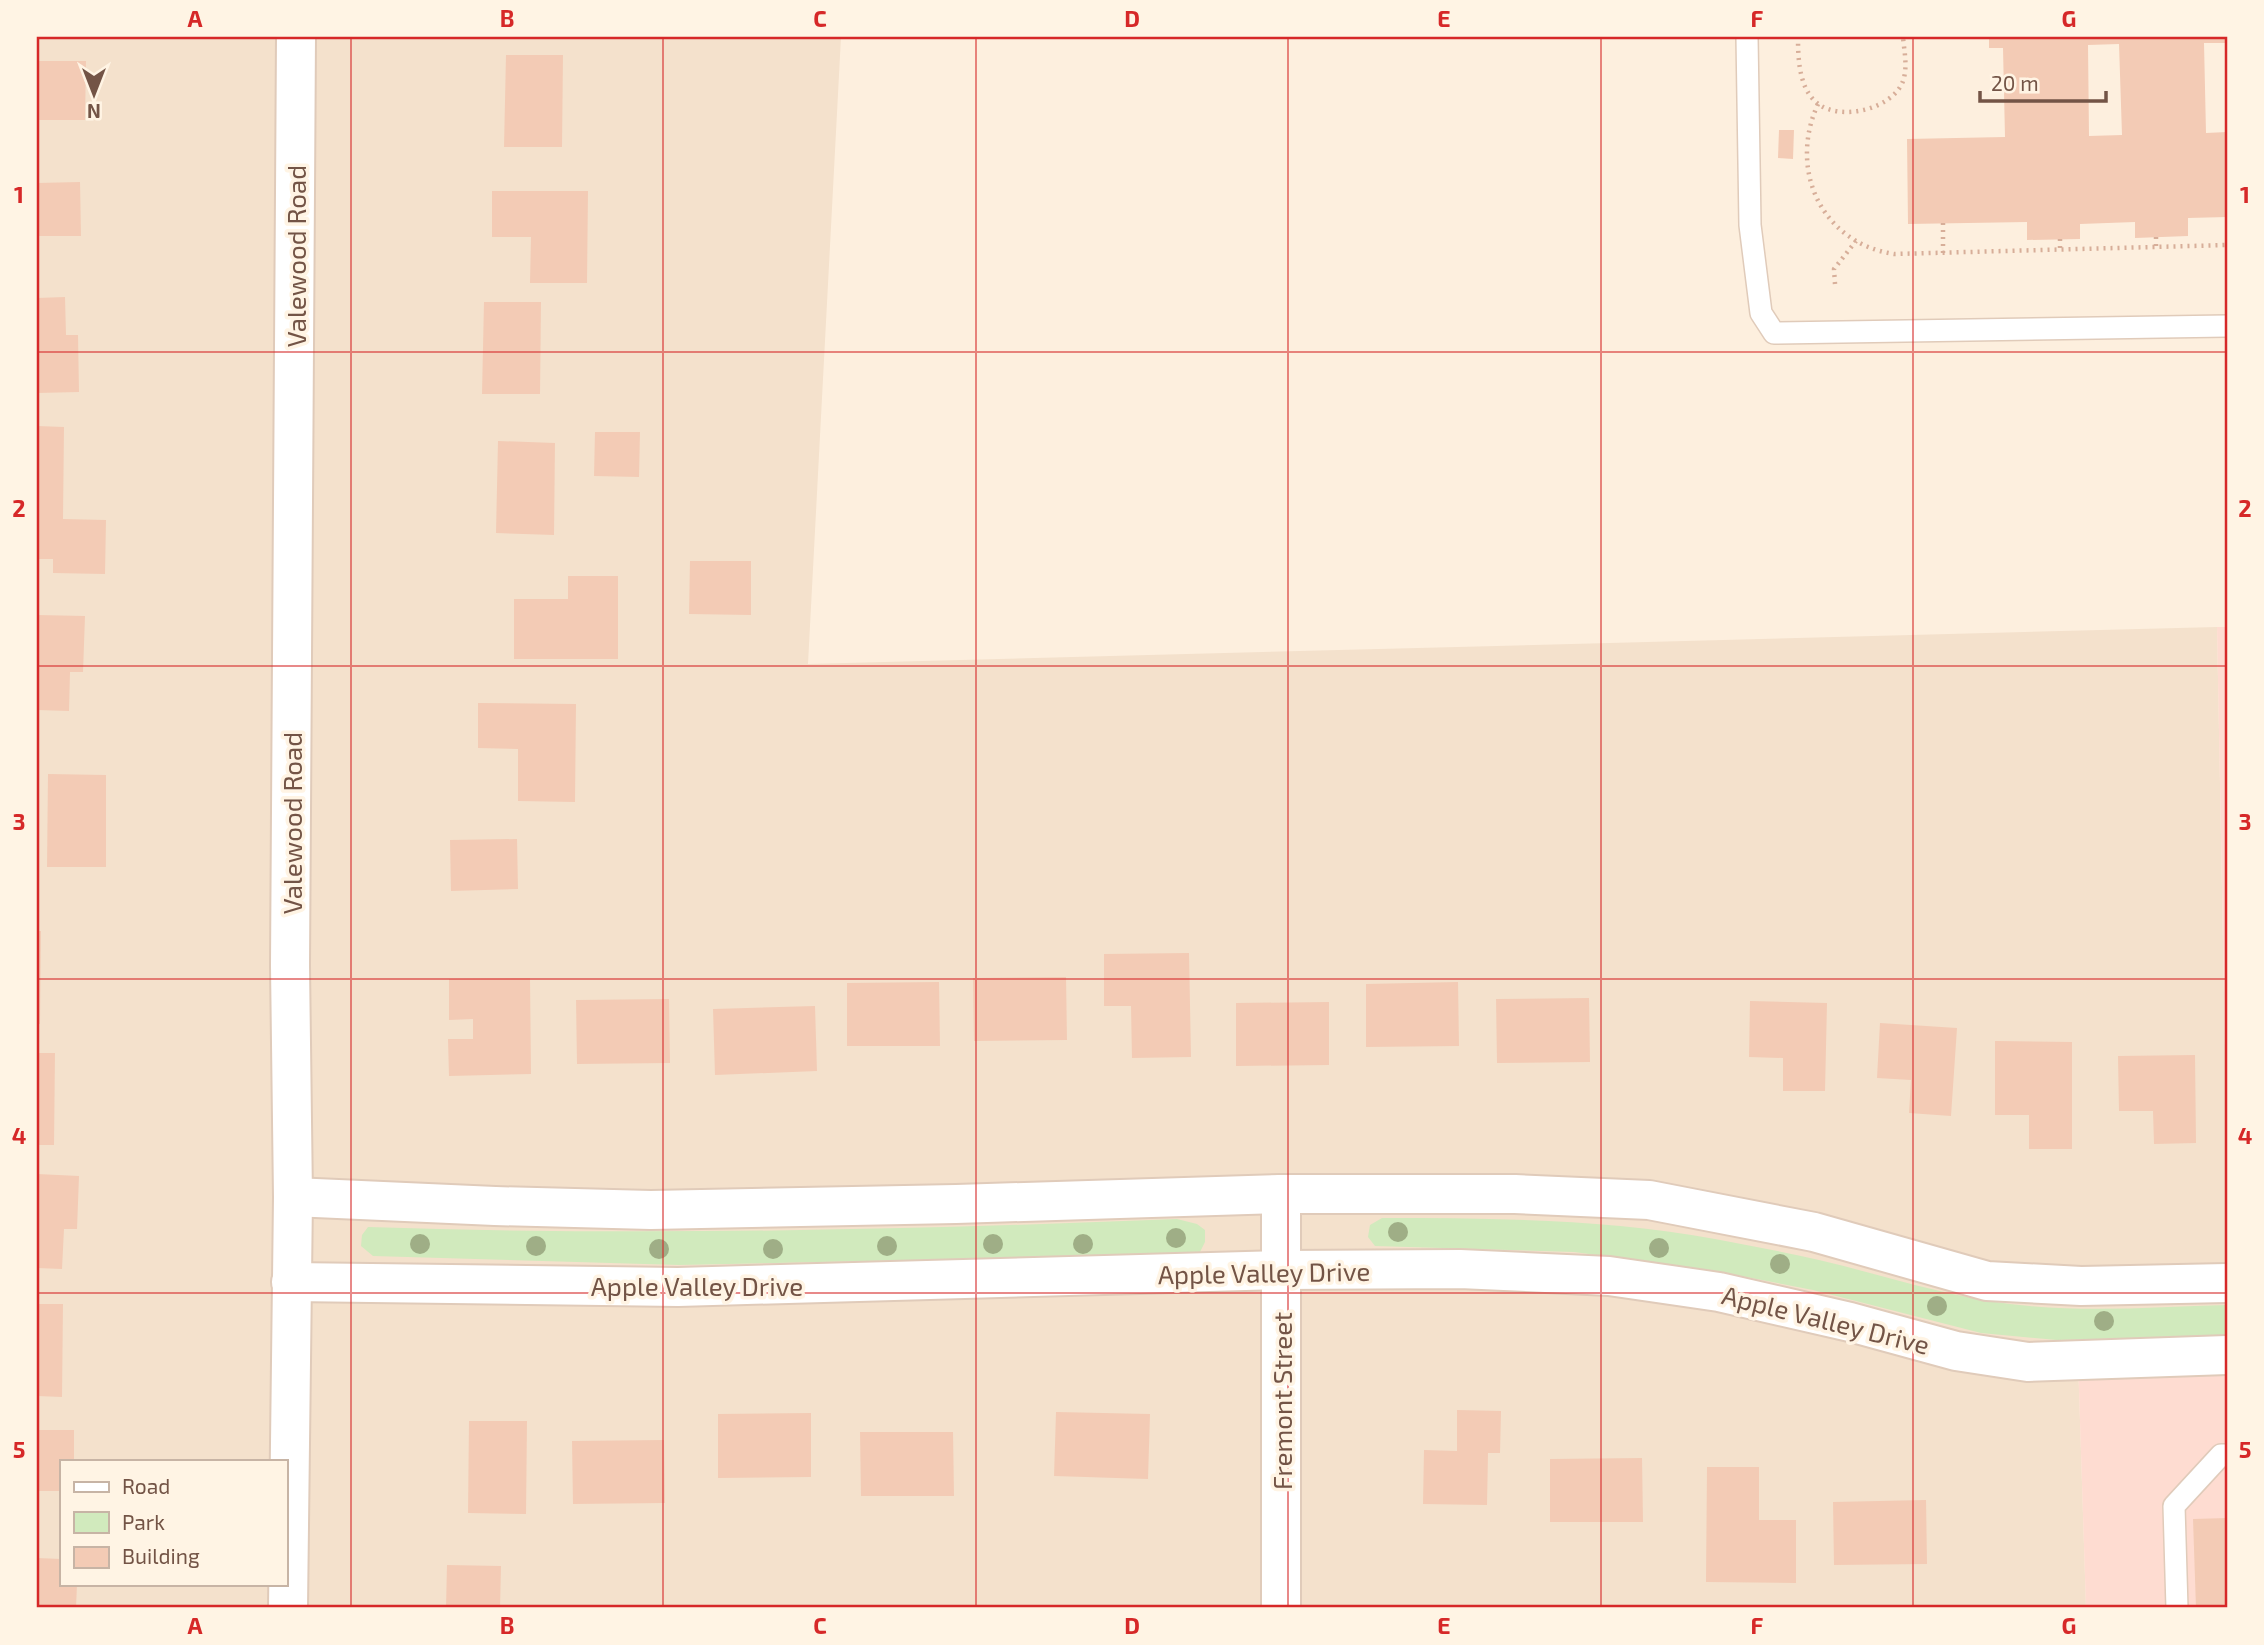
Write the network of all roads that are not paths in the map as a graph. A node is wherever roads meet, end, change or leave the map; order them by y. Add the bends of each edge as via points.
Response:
1 (296, 37) edge
2 (1747, 37) edge
3 (2227, 326) edge
4 (1281, 1194) junction
5 (293, 1197) junction
6 (1281, 1270) junction
7 (292, 1282) junction
8 (2227, 1283) edge
9 (2227, 1355) edge
10 (2227, 1455) edge
11 (288, 1608) edge
12 (1281, 1608) edge
13 (2177, 1608) edge

1 - 5 street, Valewood Road via 290,953
2 - 3 lane via 1750,225 1761,313 1774,333
4 - 5 street via 651,1210
4 - 6 street, Fremont Street
4 - 8 street via 1515,1194 1649,1200 1814,1232 1987,1281 2081,1286
5 - 7 street, Valewood Road
6 - 7 street, Apple Valley Drive via 678,1287
6 - 9 street, Apple Valley Drive via 1460,1269 1609,1276 1719,1292 1850,1321 1955,1351 2028,1362
6 - 12 street, Fremont Street
7 - 11 street, Valewood Road
10 - 13 lane via 2221,1455 2174,1506

